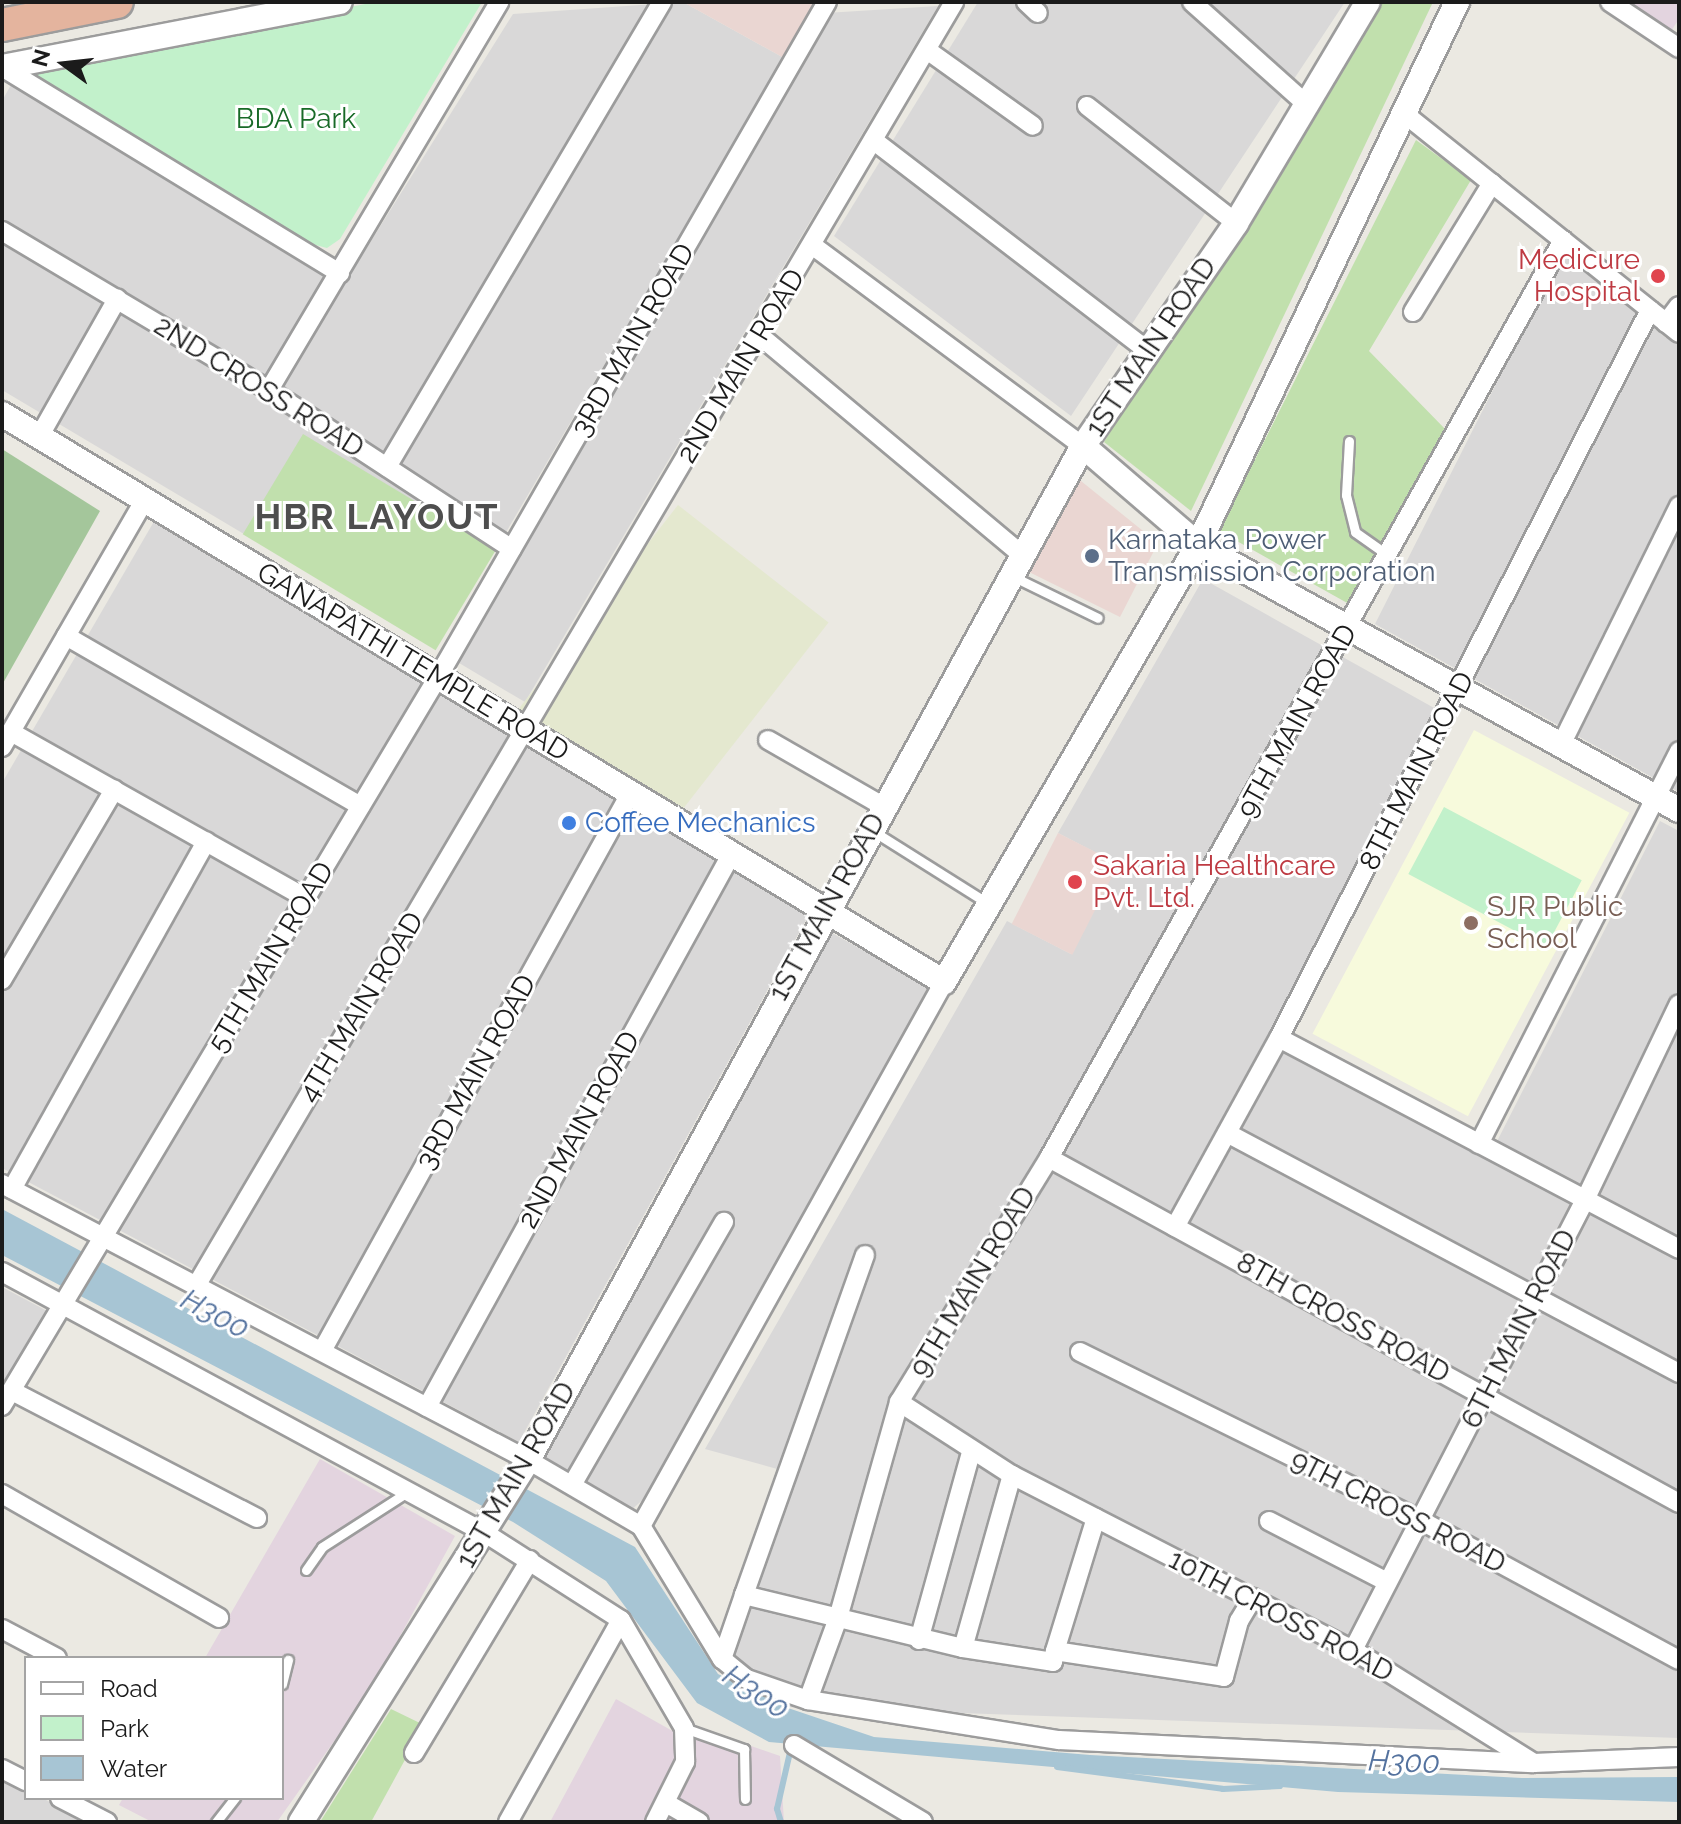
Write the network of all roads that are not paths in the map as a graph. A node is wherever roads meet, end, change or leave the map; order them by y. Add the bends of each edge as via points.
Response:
1 (117, 2) edge
2 (340, 2) edge
3 (499, 2) edge
4 (662, 2) edge
5 (827, 2) edge
6 (954, 2) edge
7 (1192, 2) edge
8 (1368, 2) edge
9 (1457, 2) edge
10 (1610, 2) edge
11 (2, 25) edge
12 (1679, 48) edge
13 (927, 50) junction
14 (2, 67) edge
15 (1307, 105) junction
16 (1087, 106) dead end
17 (1406, 115) junction
18 (1033, 126) dead end
19 (873, 140) junction
20 (1492, 183) junction
21 (1236, 223) junction
22 (2, 231) edge
23 (1563, 240) junction
24 (812, 245) junction
25 (340, 273) junction
26 (117, 299) junction
27 (1679, 306) edge
28 (1650, 310) junction
29 (1413, 312) dead end
30 (1673, 328) edge
31 (759, 335) junction
32 (1148, 351) junction
33 (269, 390) junction
34 (2, 414) edge
35 (39, 437) junction
36 (1349, 441) dead end
37 (1083, 446) junction
38 (387, 467) junction
39 (144, 501) junction
40 (1679, 506) edge
41 (1198, 545) junction
42 (512, 549) junction
43 (1389, 556) junction
44 (1017, 566) junction
45 (1098, 618) dead end
46 (1349, 628) junction
47 (66, 636) junction
48 (438, 677) junction
49 (1458, 692) junction
50 (526, 729) junction
51 (6, 739) edge
52 (768, 740) dead end
53 (1560, 747) junction
54 (1679, 751) edge
55 (114, 790) junction
56 (631, 792) junction
57 (1657, 798) junction
58 (361, 806) junction
59 (883, 806) junction
60 (1679, 810) edge
61 (870, 829) junction
62 (206, 842) junction
63 (732, 853) junction
64 (306, 898) junction
65 (990, 904) junction
66 (826, 909) junction
67 (2, 980) edge
68 (944, 982) junction
69 (1679, 1004) edge
70 (1279, 1038) junction
71 (1227, 1133) junction
72 (1479, 1144) junction
73 (1049, 1158) junction
74 (7, 1186) edge
75 (1585, 1200) junction
76 (724, 1222) dead end
77 (1175, 1227) junction
78 (104, 1237) junction
79 (1679, 1249) edge
80 (865, 1255) dead end
81 (2, 1272) edge
82 (196, 1286) junction
83 (1534, 1298) junction
84 (64, 1305) junction
85 (322, 1351) junction
86 (1080, 1352) dead end
87 (1679, 1373) edge
88 (1485, 1395) junction
89 (7, 1398) edge
90 (899, 1402) junction
91 (427, 1407) junction
92 (971, 1452) junction
93 (528, 1460) junction
94 (1012, 1475) junction
95 (572, 1485) junction
96 (409, 1491) junction
97 (2, 1494) edge
98 (1679, 1503) edge
99 (257, 1518) dead end
100 (1096, 1518) junction
101 (1420, 1520) junction
102 (1269, 1521) dead end
103 (641, 1526) junction
104 (485, 1533) junction
105 (530, 1560) junction
106 (306, 1570) dead end
107 (1387, 1582) junction
108 (744, 1595) junction
109 (1253, 1598) junction
110 (219, 1618) dead end
111 (838, 1618) junction
112 (621, 1620) junction
113 (2, 1629) edge
114 (919, 1640) junction
115 (963, 1648) junction
116 (1353, 1650) junction
117 (1055, 1651) junction
118 (53, 1656) edge
119 (722, 1659) junction
120 (288, 1660) dead end
121 (1679, 1660) edge
122 (284, 1676) edge
123 (808, 1700) junction
124 (684, 1728) junction
125 (794, 1745) dead end
126 (414, 1753) dead end
127 (1679, 1757) edge
128 (1534, 1763) junction
129 (2, 1769) edge
130 (24, 1780) edge
131 (745, 1799) dead end
132 (64, 1800) edge
133 (233, 1800) edge
134 (666, 1803) junction
135 (107, 1822) edge
136 (216, 1822) edge
137 (301, 1822) edge
138 (508, 1822) edge
139 (655, 1822) edge
140 (699, 1822) edge
141 (923, 1822) edge

1 - 11 highway
2 - 14 street
3 - 25 street
4 - 38 street
5 - 42 street, 3RD MAIN ROAD
6 - 13 street, 2ND MAIN ROAD
7 - 15 street
8 - 15 street, 1ST MAIN ROAD
9 - 17 street
10 - 12 street
13 - 18 street
13 - 19 street, 2ND MAIN ROAD
14 - 25 street
15 - 21 street, 1ST MAIN ROAD
16 - 21 street
17 - 20 street
17 - 41 street
19 - 24 street, 2ND MAIN ROAD
19 - 32 street
20 - 23 street
20 - 29 street
21 - 32 street, 1ST MAIN ROAD
22 - 26 street, 2ND CROSS ROAD
23 - 28 street
23 - 43 street, 9TH MAIN ROAD
24 - 31 street, 2ND MAIN ROAD
24 - 37 street
25 - 33 street
26 - 33 street, 2ND CROSS ROAD
26 - 35 street
27 - 30 street
28 - 30 street
28 - 49 street, 8TH MAIN ROAD
31 - 44 street
31 - 50 street, 2ND MAIN ROAD
32 - 37 street, 1ST MAIN ROAD
33 - 38 street, 2ND CROSS ROAD
34 - 35 street, GANAPATHI TEMPLE ROAD
35 - 39 street, GANAPATHI TEMPLE ROAD
36 - 43 lane via 1346,495 1355,532
37 - 41 street
37 - 44 street, 1ST MAIN ROAD
38 - 42 street, 2ND CROSS ROAD
39 - 47 street
39 - 48 street, GANAPATHI TEMPLE ROAD
40 - 53 street
41 - 46 street
41 - 65 street
42 - 48 street, 3RD MAIN ROAD
43 - 46 street, 9TH MAIN ROAD
44 - 45 lane
44 - 59 street, 1ST MAIN ROAD
46 - 49 street
46 - 73 street, 9TH MAIN ROAD
47 - 51 street
47 - 58 street
48 - 50 street, GANAPATHI TEMPLE ROAD
48 - 58 street, 5TH MAIN ROAD
49 - 53 street
49 - 70 street, 8TH MAIN ROAD
50 - 56 street, GANAPATHI TEMPLE ROAD
50 - 82 street, 4TH MAIN ROAD
51 - 55 street
52 - 59 street
53 - 57 street
54 - 57 street
55 - 62 street
55 - 67 street
56 - 63 street, GANAPATHI TEMPLE ROAD
56 - 85 street, 3RD MAIN ROAD
57 - 60 street
57 - 72 street
58 - 64 street, 5TH MAIN ROAD
59 - 61 street, 1ST MAIN ROAD
61 - 65 lane
61 - 66 street, 1ST MAIN ROAD
62 - 64 street
62 - 74 street
63 - 66 street, GANAPATHI TEMPLE ROAD
63 - 91 street, 2ND MAIN ROAD
64 - 78 street, 5TH MAIN ROAD
65 - 68 street
66 - 68 street, GANAPATHI TEMPLE ROAD
66 - 93 street, 1ST MAIN ROAD
68 - 103 street
69 - 75 street, 6TH MAIN ROAD
70 - 71 street, 8TH MAIN ROAD
70 - 72 street
71 - 77 street, 8TH MAIN ROAD
71 - 83 street
72 - 75 street
73 - 77 street, 8TH CROSS ROAD
73 - 90 street, 9TH MAIN ROAD
74 - 78 street
75 - 79 street
75 - 83 street, 6TH MAIN ROAD
76 - 95 street
77 - 88 street, 8TH CROSS ROAD
78 - 82 street
78 - 84 street, 5TH MAIN ROAD
80 - 108 street
81 - 84 street
82 - 85 street
83 - 87 street
83 - 88 street, 6TH MAIN ROAD
84 - 89 street, 5TH MAIN ROAD
84 - 96 street
85 - 91 street
86 - 101 street, 9TH CROSS ROAD
88 - 98 street, 8TH CROSS ROAD
88 - 101 street, 6TH MAIN ROAD
89 - 99 street
90 - 92 street, 10TH CROSS ROAD
90 - 111 street, 9TH MAIN ROAD
91 - 93 street
92 - 94 street, 10TH CROSS ROAD
92 - 114 street
93 - 95 street
93 - 104 street, 1ST MAIN ROAD
94 - 100 street, 10TH CROSS ROAD
94 - 115 street
95 - 103 street
96 - 104 street
96 - 106 lane via 322,1547
97 - 110 street
100 - 109 street, 10TH CROSS ROAD
100 - 117 street
101 - 107 street, 6TH MAIN ROAD
101 - 121 street, 9TH CROSS ROAD
102 - 107 street
103 - 119 street
104 - 105 street
104 - 137 street, 1ST MAIN ROAD
105 - 112 street
105 - 126 street
107 - 116 street, 6TH MAIN ROAD
108 - 111 street
108 - 119 street
109 - 116 street, 10TH CROSS ROAD
109 - 117 street via 1239,1621 1224,1677
111 - 114 street
111 - 123 street, 9TH MAIN ROAD
112 - 124 street
112 - 138 street
113 - 118 street
114 - 115 street
115 - 117 street via 1053,1662
116 - 128 street, 10TH CROSS ROAD
119 - 123 street via 747,1679
120 - 122 lane
123 - 128 street via 1059,1740
124 - 131 lane via 744,1749
124 - 134 street via 685,1762
125 - 141 street
127 - 128 street
129 - 130 street
132 - 135 street
133 - 136 lane
134 - 139 street
134 - 140 street

